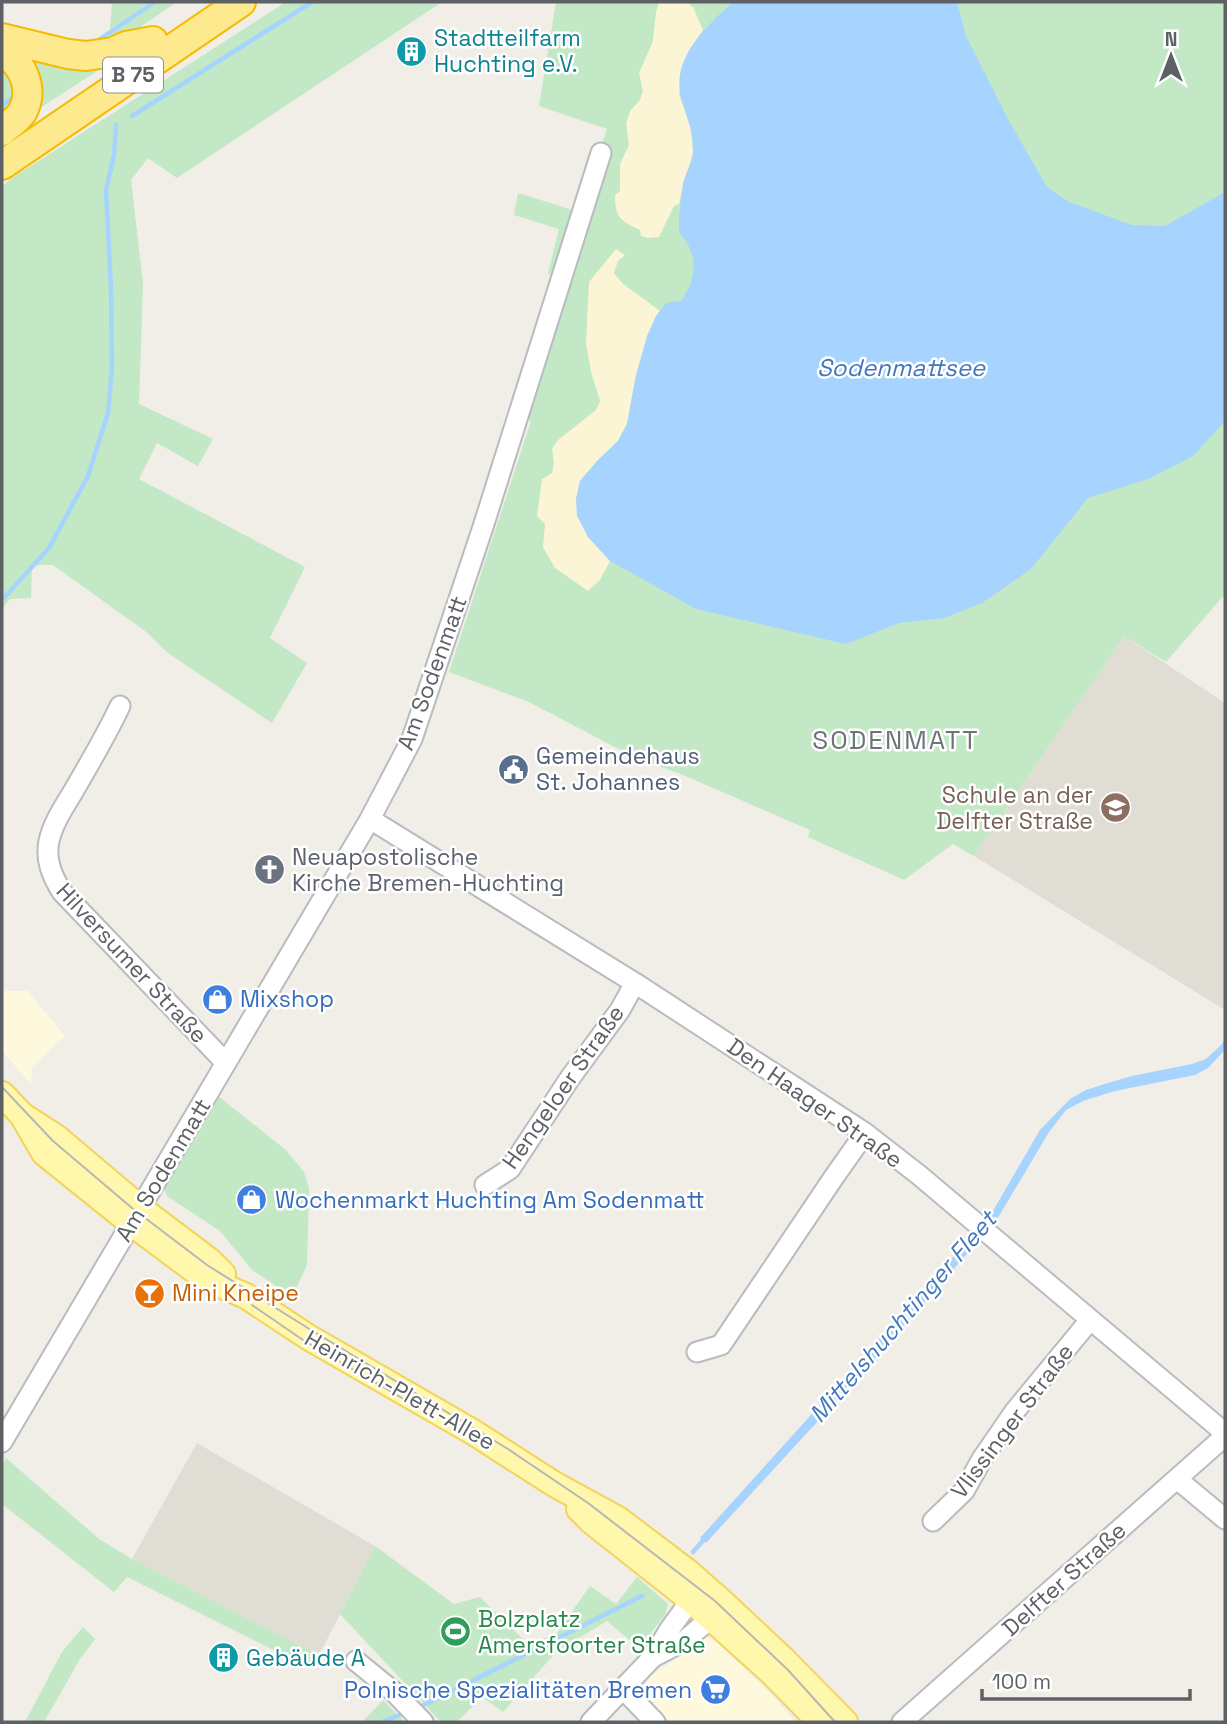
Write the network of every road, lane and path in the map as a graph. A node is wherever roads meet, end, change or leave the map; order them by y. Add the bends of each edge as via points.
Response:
1 (211, 2) edge
2 (241, 2) edge
3 (2, 38) edge
4 (153, 41) junction
5 (2, 52) edge
6 (2, 131) edge
7 (41, 138) junction
8 (2, 144) edge
9 (601, 153) dead end
10 (2, 165) edge
11 (2, 177) edge
12 (120, 706) dead end
13 (370, 819) junction
14 (635, 983) junction
15 (226, 1063) junction
16 (2, 1094) edge
17 (865, 1133) junction
18 (485, 1185) dead end
19 (135, 1216) junction
20 (1090, 1320) junction
21 (697, 1352) dead end
22 (1225, 1434) edge
23 (2, 1441) edge
24 (1177, 1479) junction
25 (554, 1483) junction
26 (1225, 1518) edge
27 (933, 1521) dead end
28 (691, 1600) junction
29 (714, 1607) junction
30 (653, 1657) junction
31 (356, 1661) dead end
32 (623, 1689) junction
33 (423, 1722) edge
34 (591, 1722) edge
35 (655, 1722) edge
36 (820, 1722) edge
37 (845, 1722) edge
38 (902, 1722) edge

1 - 4 highway, B 75
2 - 7 highway, B 75
3 - 4 highway via 86,55
4 - 8 highway, B 75
5 - 6 highway via 18,62 28,90 22,113
7 - 10 highway, B 75
7 - 11 highway
9 - 13 street, Am Sodenmatt via 412,739
12 - 15 street, Hilversumer Straße via 56,822 49,846 52,876 62,892
13 - 14 street, Den Haager Straße
13 - 15 street, Am Sodenmatt
14 - 17 street, Den Haager Straße
14 - 18 street, Hengeloer Straße via 510,1169
15 - 19 street, Am Sodenmatt
16 - 19 main road, Heinrich-Plett-Allee via 22,1115 56,1137
17 - 20 street, Den Haager Straße
17 - 21 street via 721,1345
19 - 23 street, Am Sodenmatt
19 - 25 main road, Heinrich-Plett-Allee via 210,1261 246,1296 308,1337
20 - 22 street, Den Haager Straße
20 - 27 street, Vlissinger Straße via 1015,1411 964,1491
22 - 24 street, Delfter Straße
24 - 26 street
24 - 38 street, Delfter Straße
25 - 28 main road, Heinrich-Plett-Allee via 591,1521
25 - 29 main road, Heinrich-Plett-Allee via 618,1519 688,1572
28 - 29 main road, Heinrich-Plett-Allee
28 - 30 street
29 - 30 street via 684,1641
29 - 36 main road, Heinrich-Plett-Allee
29 - 37 main road, Heinrich-Plett-Allee via 783,1659
30 - 32 street
31 - 33 street
32 - 34 street
32 - 35 street

